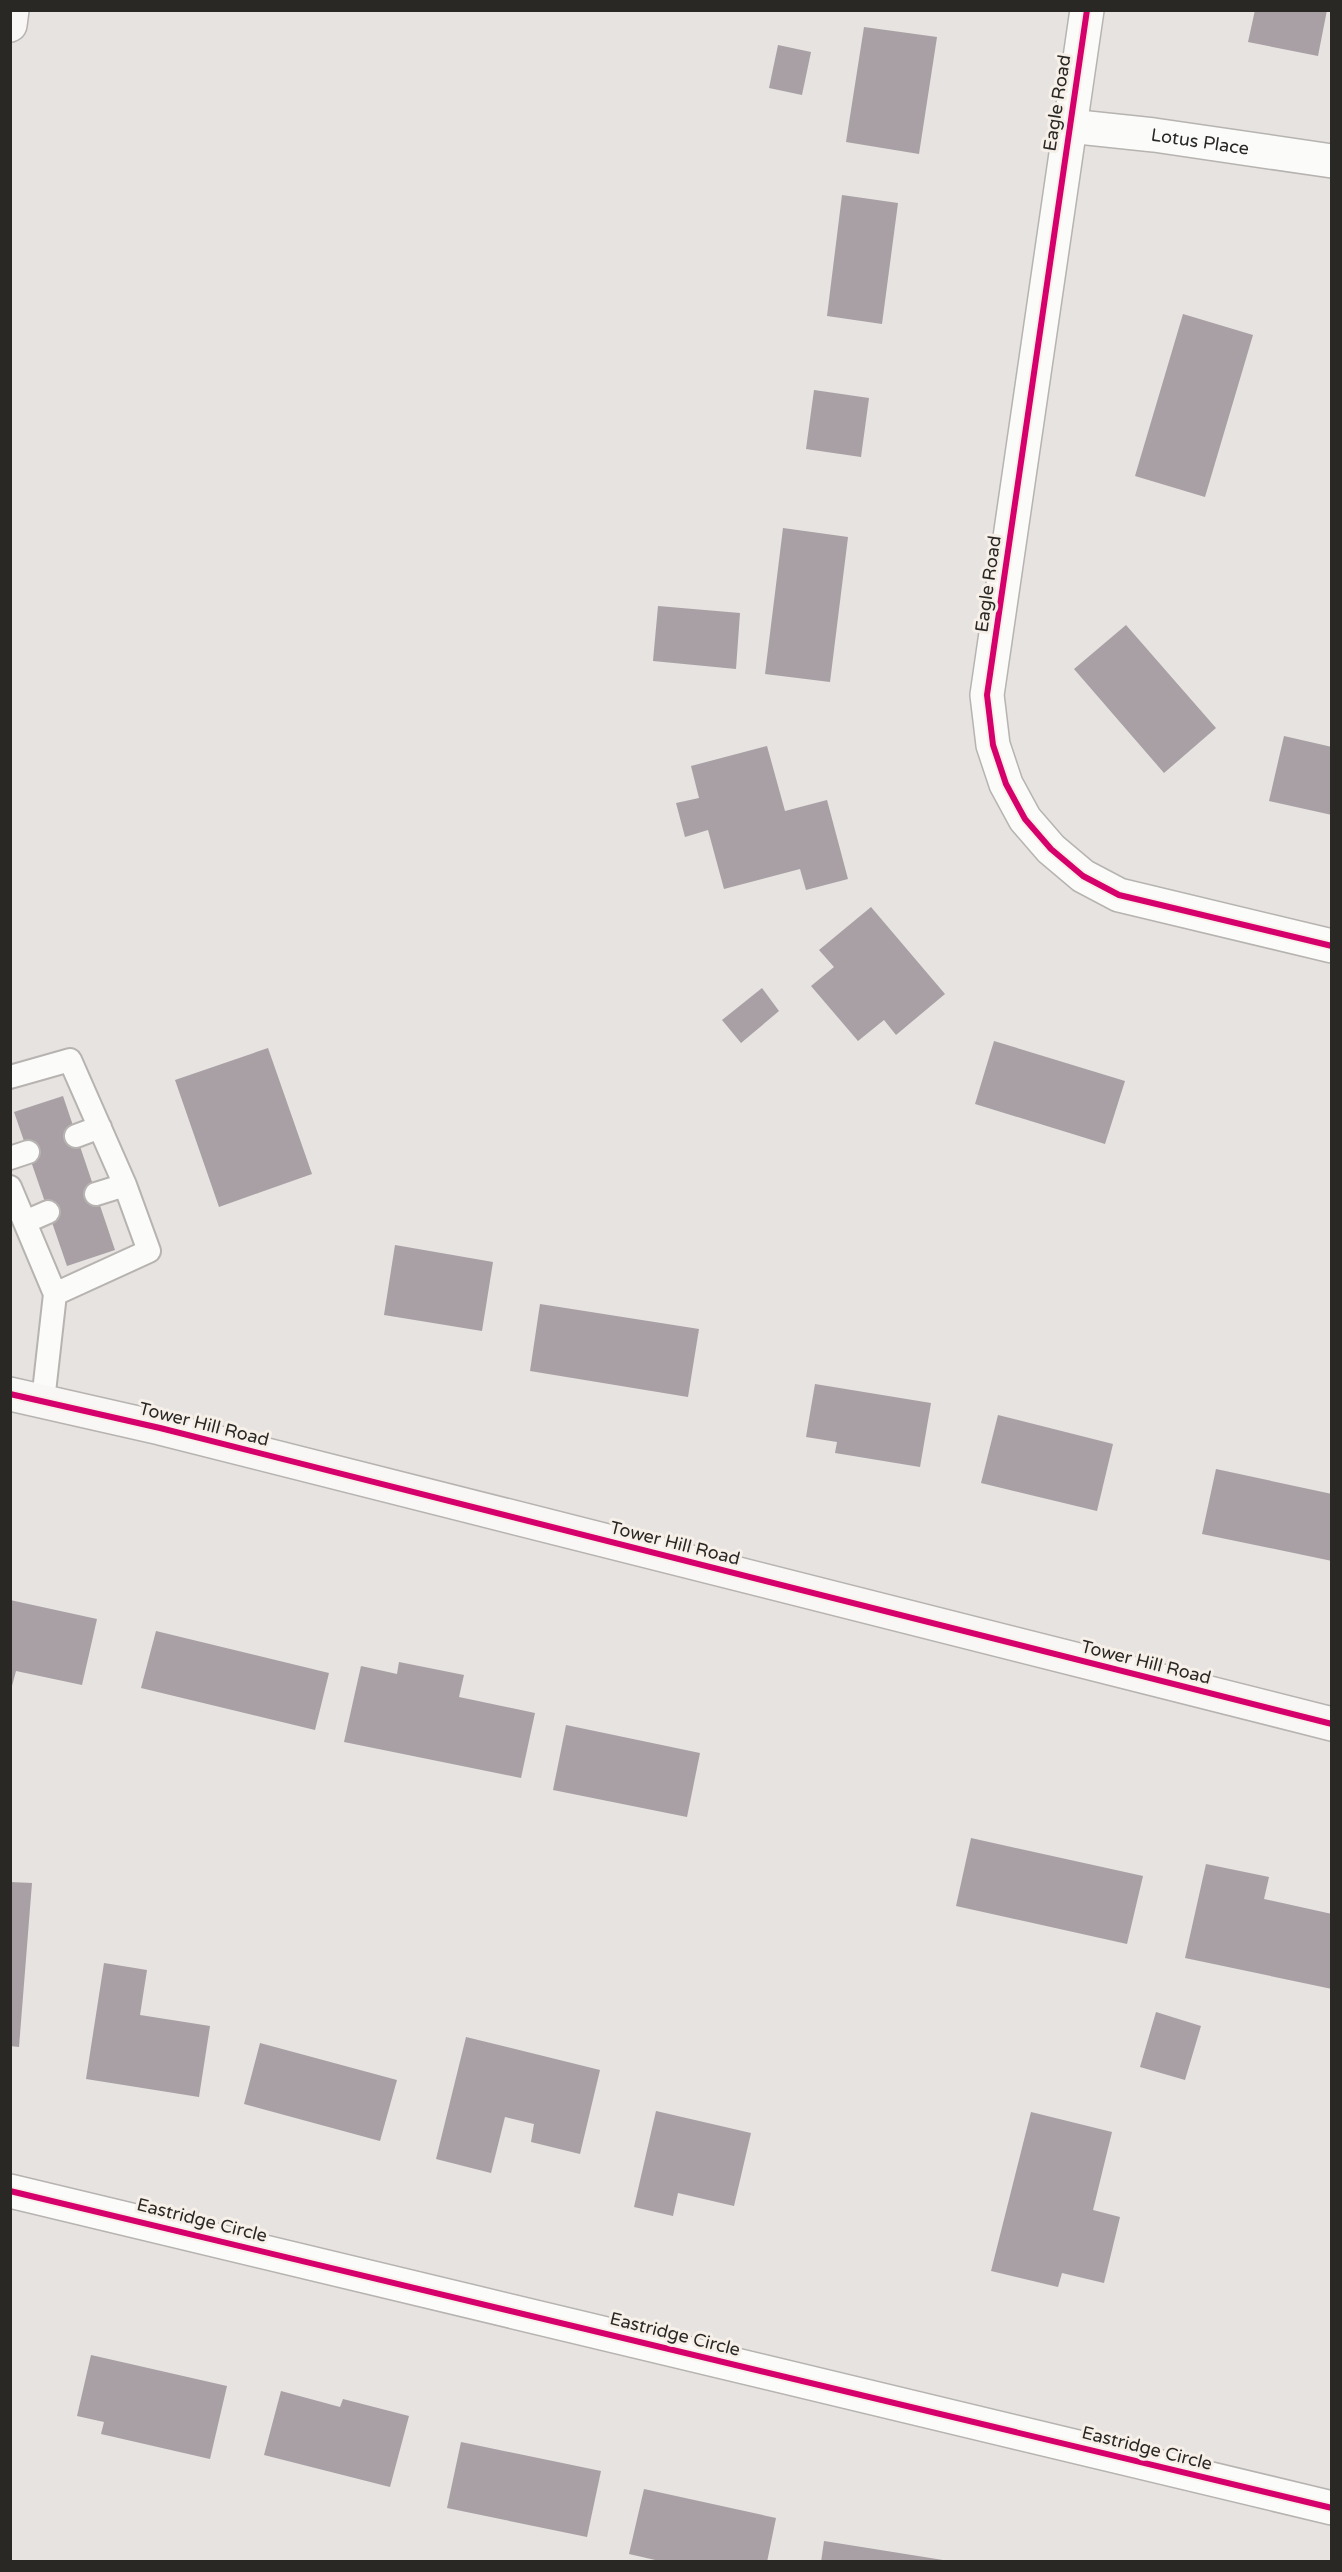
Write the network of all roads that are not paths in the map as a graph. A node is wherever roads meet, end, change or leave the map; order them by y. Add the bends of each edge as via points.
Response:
1 (12, 10) edge
2 (1087, 10) edge
3 (10, 25) edge
4 (1069, 126) junction
5 (1332, 160) edge
6 (1332, 946) edge
7 (10, 1077) edge
8 (100, 1127) junction
9 (76, 1136) dead end
10 (125, 1185) junction
11 (10, 1187) edge
12 (96, 1194) dead end
13 (48, 1212) dead end
14 (25, 1222) junction
15 (56, 1294) junction
16 (10, 1394) edge
17 (43, 1401) junction
18 (1332, 1724) edge
19 (10, 2191) edge
20 (1332, 2508) edge

1 - 3 street
2 - 4 street, Eagle Road
4 - 5 street, Lotus Place
4 - 6 street, Eagle Road via 987,695 996,755 1025,819 1051,849 1083,876 1119,895
7 - 8 lane via 70,1060
8 - 9 lane
8 - 10 lane
10 - 12 lane
10 - 15 lane via 149,1251
11 - 14 lane
13 - 14 lane
14 - 15 lane
15 - 17 lane
16 - 17 street, Tower Hill Road
17 - 18 street, Tower Hill Road
19 - 20 street, Eastridge Circle

